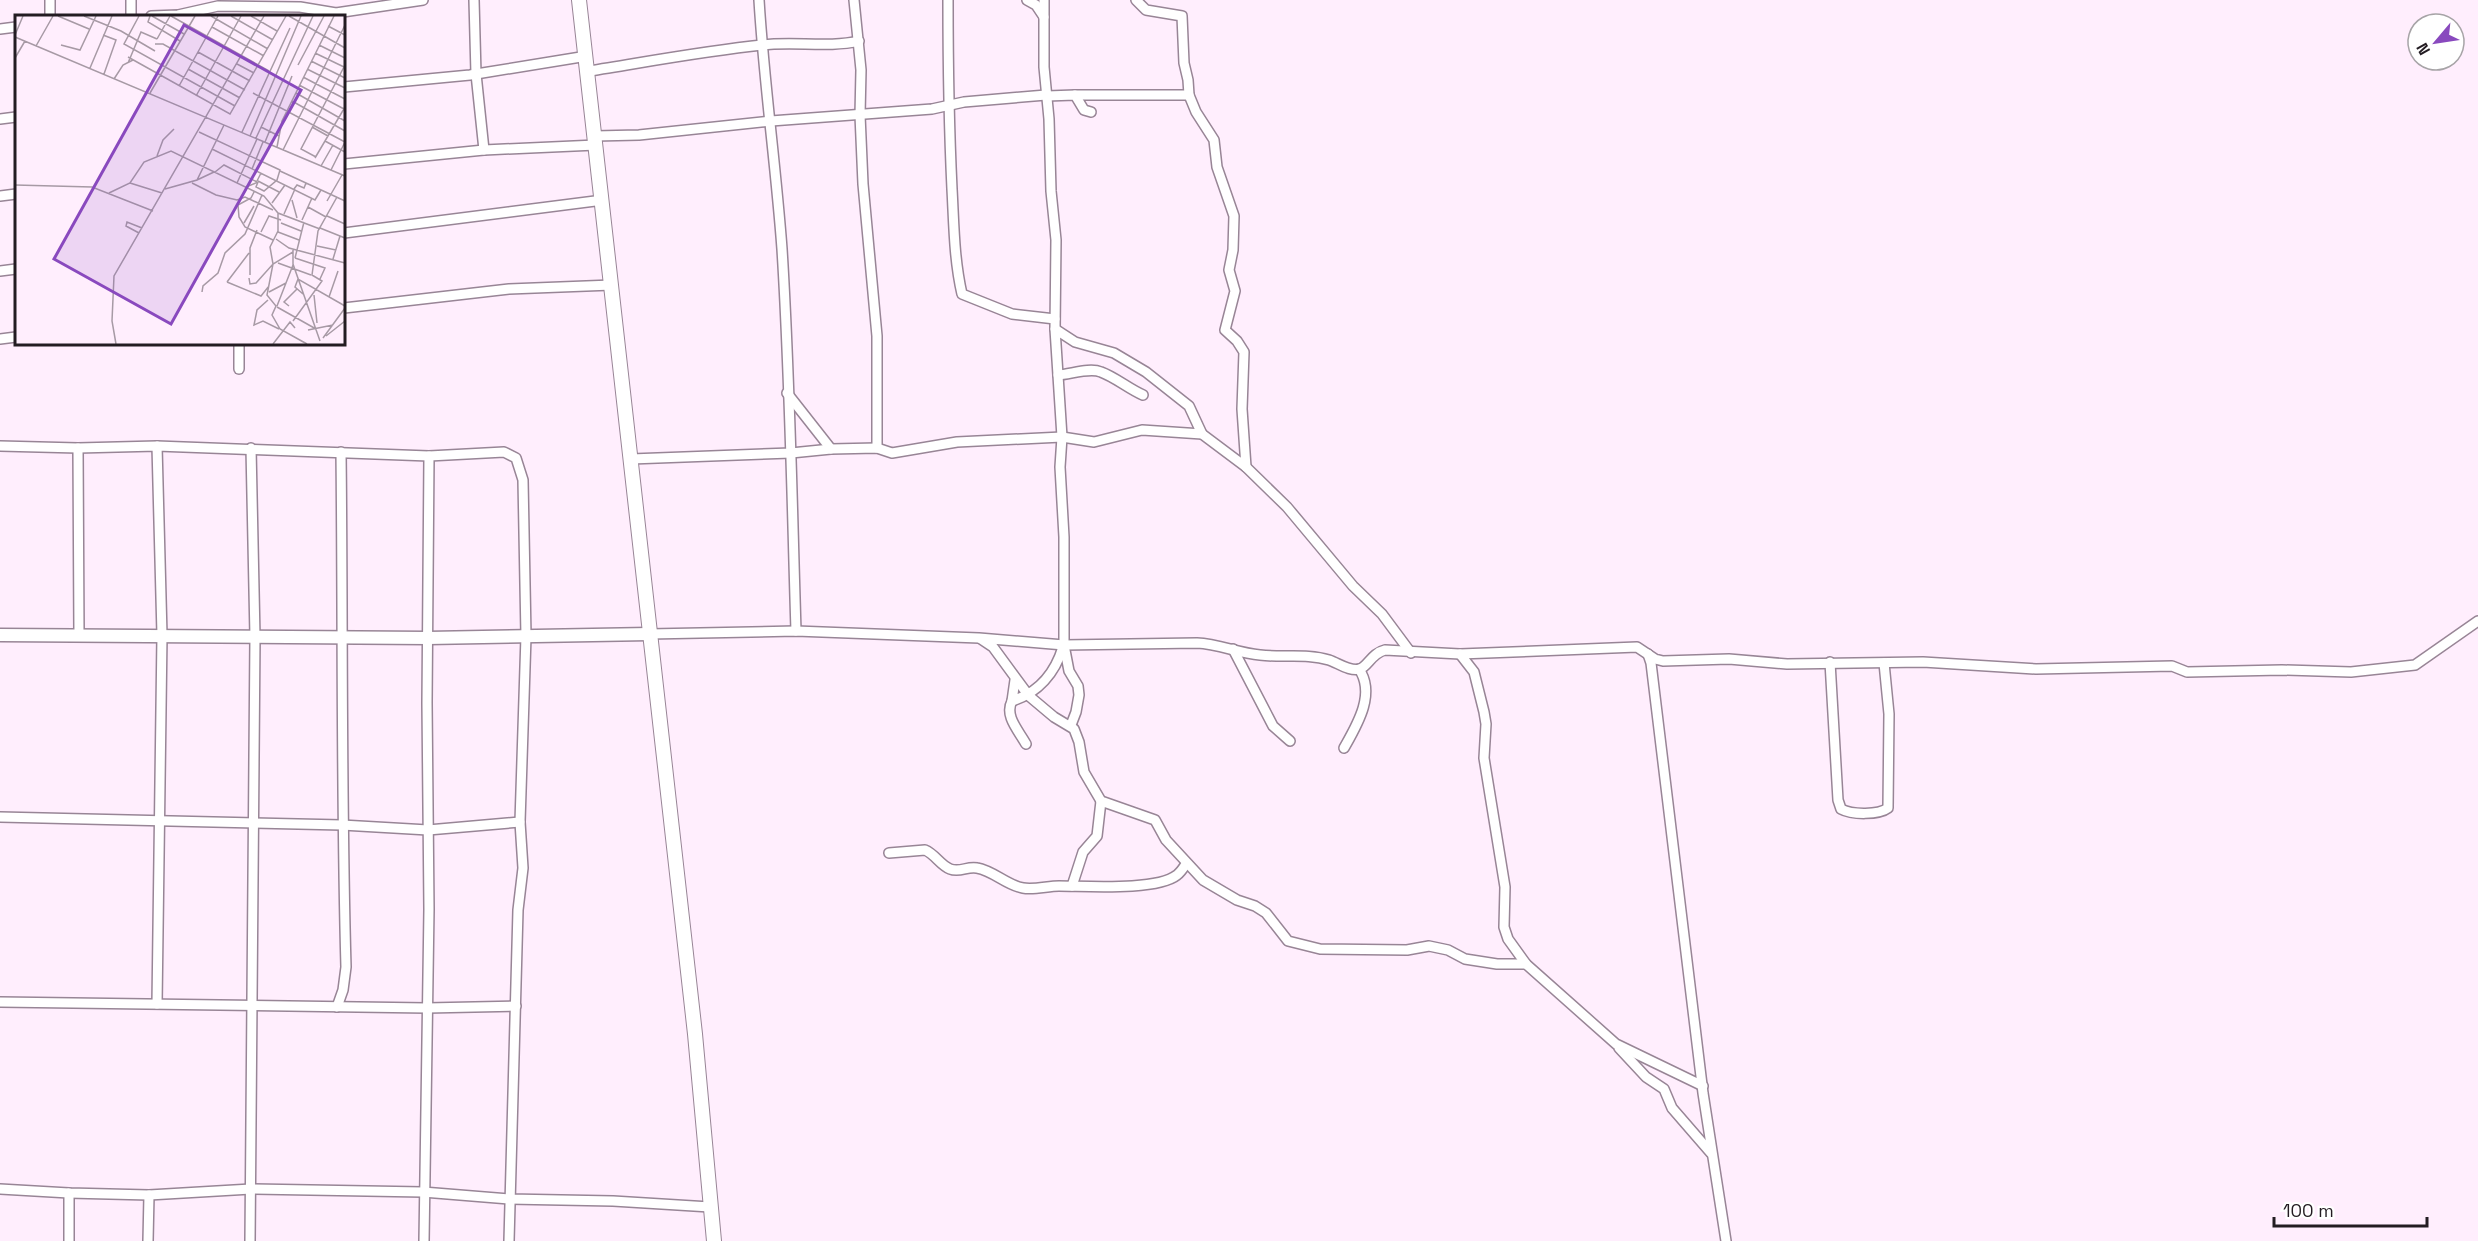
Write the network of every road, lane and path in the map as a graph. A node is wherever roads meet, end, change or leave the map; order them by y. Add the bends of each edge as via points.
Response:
1 (423, 0) edge
2 (474, 0) edge
3 (579, 0) edge
4 (759, 0) edge
5 (854, 0) edge
6 (948, 0) edge
7 (1027, 0) edge
8 (1044, 0) edge
9 (1136, 0) edge
10 (217, 3) edge
11 (178, 15) edge
12 (1044, 18) junction
13 (15, 27) edge
14 (0, 29) edge
15 (859, 41) junction
16 (762, 45) junction
17 (587, 56) junction
18 (589, 71) junction
19 (476, 74) junction
20 (345, 87) edge
21 (1189, 94) junction
22 (1046, 95) junction
23 (1075, 96) junction
24 (950, 105) junction
25 (1091, 112) dead end
26 (860, 115) junction
27 (15, 117) edge
28 (0, 119) edge
29 (771, 121) junction
30 (596, 140) junction
31 (484, 150) junction
32 (345, 164) edge
33 (15, 194) edge
34 (0, 196) edge
35 (603, 200) junction
36 (345, 233) edge
37 (15, 269) edge
38 (0, 271) edge
39 (612, 285) junction
40 (345, 308) edge
41 (1055, 324) junction
42 (15, 337) edge
43 (0, 339) edge
44 (238, 345) edge
45 (239, 369) dead end
46 (1058, 375) junction
47 (787, 393) junction
48 (1143, 395) dead end
49 (1202, 434) junction
50 (1062, 437) junction
51 (0, 446) edge
52 (157, 446) junction
53 (78, 448) junction
54 (251, 448) junction
55 (877, 448) junction
56 (831, 449) junction
57 (341, 452) junction
58 (790, 453) junction
59 (429, 456) junction
60 (631, 459) junction
61 (1246, 467) junction
62 (2478, 621) edge
63 (796, 632) junction
64 (0, 634) edge
65 (649, 634) junction
66 (79, 635) junction
67 (162, 635) junction
68 (526, 636) junction
69 (255, 637) junction
70 (344, 638) junction
71 (428, 638) junction
72 (979, 638) junction
73 (1064, 645) junction
74 (1233, 649) junction
75 (1411, 653) junction
76 (1460, 654) junction
77 (1648, 654) junction
78 (1830, 662) junction
79 (1884, 663) junction
80 (1359, 669) junction
81 (1015, 680) junction
82 (1029, 696) junction
83 (1012, 701) junction
84 (1071, 725) junction
85 (1290, 741) dead end
86 (1026, 744) dead end
87 (1344, 748) dead end
88 (1101, 801) junction
89 (0, 817) edge
90 (160, 821) junction
91 (520, 822) junction
92 (253, 824) junction
93 (342, 825) junction
94 (428, 830) junction
95 (889, 853) dead end
96 (1186, 864) junction
97 (1072, 886) junction
98 (1526, 964) junction
99 (343, 990) junction
100 (0, 1002) edge
101 (157, 1004) junction
102 (251, 1006) junction
103 (516, 1006) junction
104 (337, 1007) junction
105 (362, 1007) junction
106 (427, 1008) junction
107 (1616, 1044) junction
108 (1702, 1086) junction
109 (1712, 1153) junction
110 (0, 1189) edge
111 (251, 1189) junction
112 (423, 1192) junction
113 (69, 1194) junction
114 (149, 1195) junction
115 (509, 1199) junction
116 (710, 1207) junction
117 (69, 1241) edge
118 (147, 1241) edge
119 (250, 1241) edge
120 (424, 1241) edge
121 (509, 1241) edge
122 (714, 1241) edge
123 (1726, 1241) edge

1 - 10 street via 336,13
2 - 19 street
3 - 17 main road
4 - 16 street
5 - 15 street
6 - 24 street
7 - 12 street via 1036,5
8 - 12 street
9 - 21 street via 1146,10 1182,16
10 - 11 street
12 - 22 street
13 - 14 street
15 - 16 street
15 - 26 street
16 - 18 street
16 - 29 street
17 - 18 main road
17 - 19 street
18 - 30 main road
19 - 20 street
19 - 31 street
21 - 23 street
21 - 61 street via 1214,140 1217,168 1234,216 1229,270 1235,291 1225,330 1244,352
22 - 23 street
22 - 24 street
22 - 41 street via 1056,240
23 - 25 street via 1084,110
24 - 26 street
24 - 41 street via 954,247 962,294 1012,314
26 - 29 street
26 - 55 street via 877,336
27 - 28 street
29 - 30 street
29 - 47 street via 782,251
30 - 31 street
30 - 35 main road
31 - 32 street
33 - 34 street
35 - 36 street
35 - 39 main road
37 - 38 street
39 - 40 street via 509,289
39 - 60 main road
41 - 46 street
41 - 49 street via 1065,337 1114,353 1146,372 1189,406
42 - 43 street
44 - 45 street
46 - 48 street via 1100,371
46 - 50 street
47 - 56 street
47 - 58 street
49 - 50 street via 1142,430 1094,442
49 - 61 street
50 - 55 street via 957,442 892,453
50 - 73 street
51 - 53 street
52 - 53 street
52 - 54 street
52 - 67 street
53 - 66 street
54 - 57 street
54 - 69 street
55 - 56 street
56 - 58 street
57 - 59 street
57 - 70 street
58 - 60 street
58 - 63 street
59 - 68 street via 504,452 516,458 523,480
59 - 71 street
60 - 65 main road
61 - 75 street via 1382,614
62 - 79 street via 2415,665 2351,672 2187,672 2172,666 2036,669
63 - 65 street
63 - 72 street
64 - 66 street
65 - 68 street
65 - 116 main road via 695,1034
66 - 67 street
67 - 69 street
67 - 90 street
68 - 71 street
68 - 91 street
69 - 70 street
69 - 92 street
70 - 71 street
70 - 93 street
71 - 94 street
72 - 73 street
72 - 81 street via 993,647
73 - 74 street via 1197,643
73 - 82 street via 1046,680
73 - 84 street via 1079,695
74 - 80 street via 1257,655 1306,656
74 - 85 street via 1273,726
75 - 76 street
75 - 80 street via 1380,651
76 - 77 street via 1637,647
76 - 98 street via 1474,672 1486,724 1484,758 1505,887 1504,927 1514,950
77 - 78 street via 1663,661
77 - 108 street
78 - 79 street
78 - 79 street via 1838,800 1841,809 1848,812 1881,812 1888,808 1889,714
80 - 87 street via 1367,688 1356,727
81 - 82 street
81 - 83 street
82 - 83 street
82 - 84 street via 1054,717
83 - 86 street via 1010,714
84 - 88 street via 1079,742 1084,772
88 - 96 street via 1155,820
88 - 97 street via 1097,836 1083,852
89 - 90 street
90 - 92 street
90 - 101 street
91 - 94 street
91 - 103 street via 523,868
92 - 93 street
92 - 102 street
93 - 94 street
93 - 99 street via 346,967
94 - 106 street
95 - 97 street via 925,850 950,869 976,868 1026,889
96 - 97 street via 1176,876 1147,884
96 - 98 street via 1209,885 1266,913 1288,941 1320,949 1407,950 1429,946 1466,959
98 - 107 street
99 - 104 street
99 - 105 street via 351,1002
100 - 101 street
101 - 102 street
102 - 104 street
102 - 111 street
103 - 106 street
103 - 115 street
104 - 105 street
105 - 106 street
106 - 112 street
107 - 108 street
107 - 109 street via 1646,1077 1664,1089 1672,1108
108 - 109 street
109 - 123 street
110 - 113 street
111 - 112 street
111 - 114 street
111 - 119 street
112 - 115 street
112 - 120 street
113 - 114 street
113 - 117 street
114 - 118 street
115 - 116 street
115 - 121 street
116 - 122 main road

